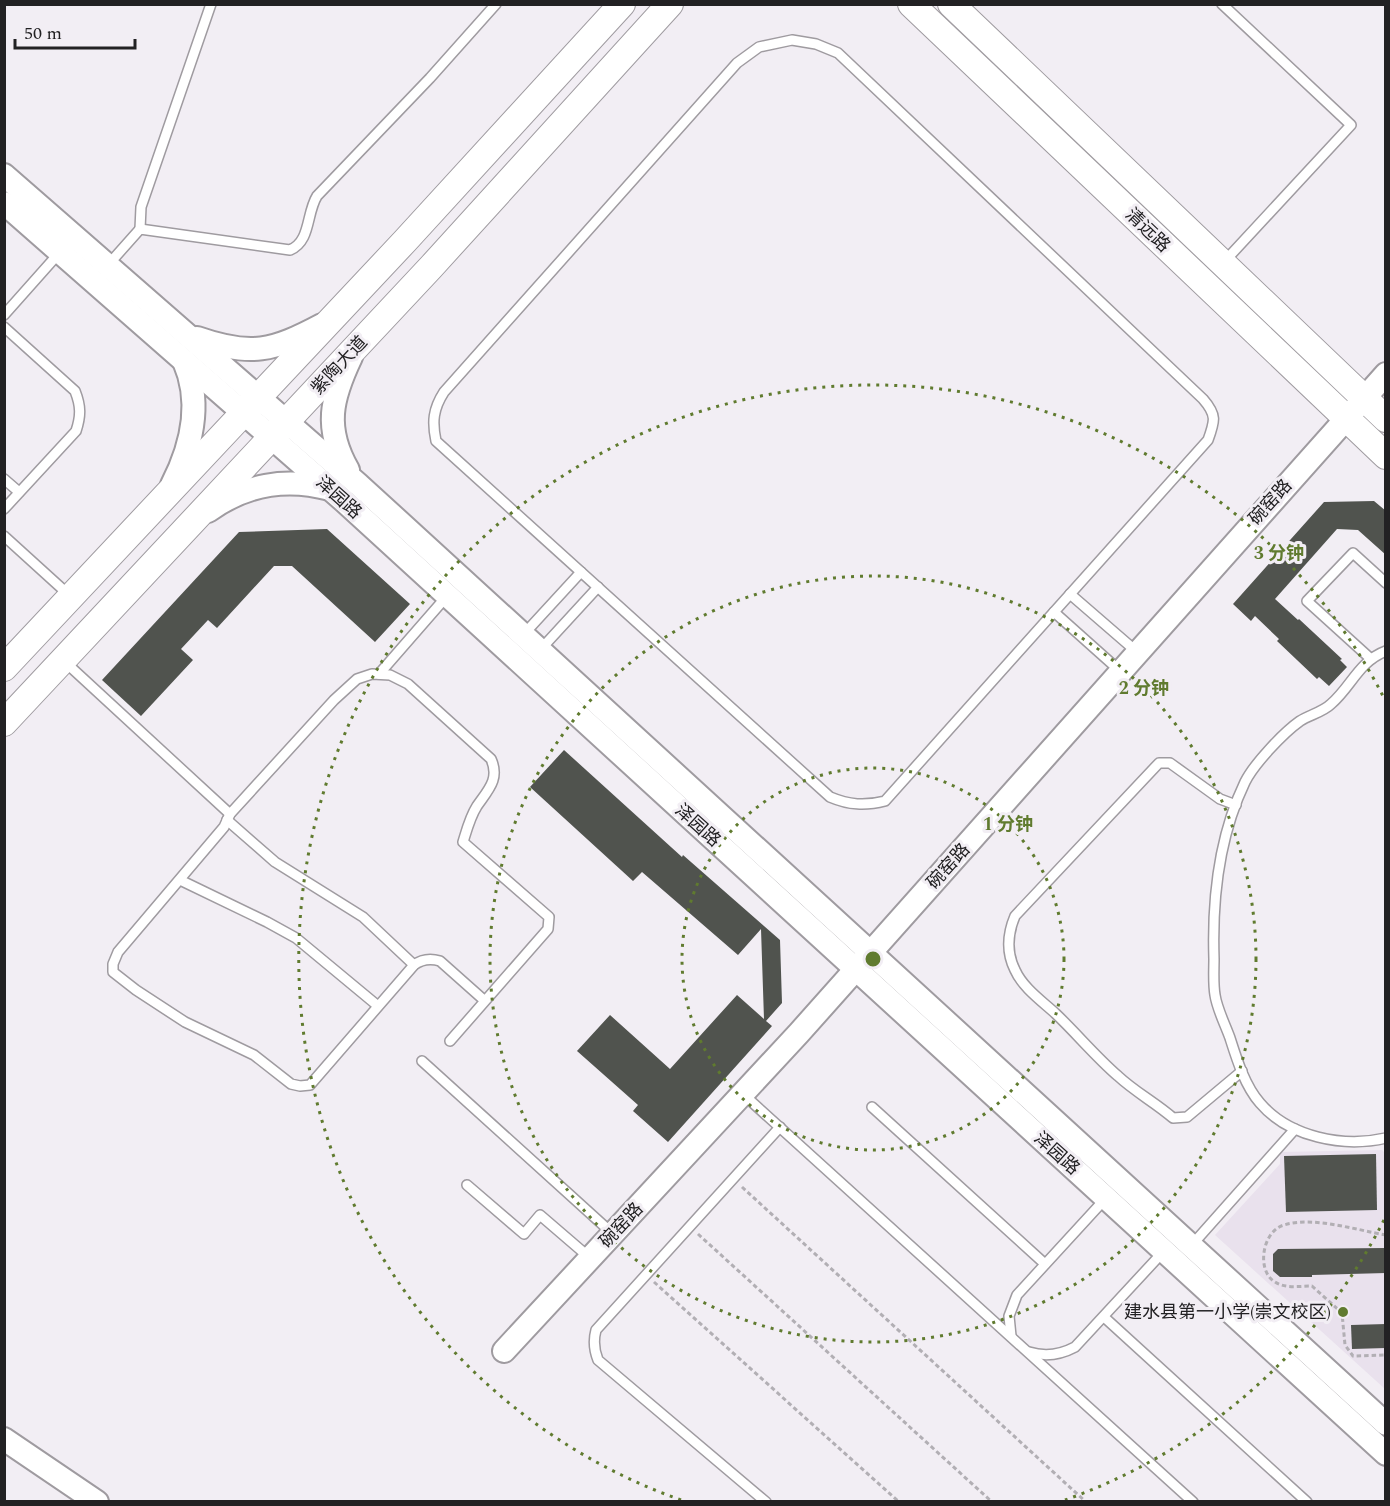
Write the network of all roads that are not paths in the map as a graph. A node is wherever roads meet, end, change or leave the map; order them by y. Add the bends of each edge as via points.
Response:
1 (211, 4) edge
2 (496, 4) edge
3 (622, 4) edge
4 (670, 4) edge
5 (911, 4) edge
6 (951, 4) edge
7 (1222, 4) edge
8 (4, 175) edge
9 (4, 203) edge
10 (140, 229) junction
11 (60, 252) junction
12 (1223, 264) junction
13 (108, 265) junction
14 (4, 315) edge
15 (329, 322) junction
16 (4, 327) edge
17 (187, 334) junction
18 (356, 348) junction
19 (183, 360) junction
20 (1386, 374) edge
21 (1364, 398) junction
22 (251, 405) junction
23 (1346, 418) junction
24 (1386, 419) edge
25 (279, 429) junction
26 (1386, 456) edge
27 (4, 479) edge
28 (353, 479) junction
29 (331, 489) junction
30 (19, 492) junction
31 (166, 495) junction
32 (4, 509) edge
33 (192, 523) junction
34 (4, 536) edge
35 (581, 572) junction
36 (1386, 583) edge
37 (598, 587) junction
38 (1070, 594) junction
39 (71, 596) junction
40 (447, 596) junction
41 (1054, 612) junction
42 (523, 635) junction
43 (540, 650) junction
44 (1386, 651) edge
45 (1137, 652) junction
46 (1371, 659) junction
47 (63, 661) junction
48 (4, 668) edge
49 (1120, 671) junction
50 (379, 674) junction
51 (4, 723) edge
52 (1236, 805) junction
53 (229, 817) junction
54 (180, 880) junction
55 (863, 961) junction
56 (414, 965) junction
57 (485, 1000) junction
58 (378, 1006) junction
59 (450, 1041) dead end
60 (422, 1061) dead end
61 (1242, 1071) junction
62 (743, 1094) junction
63 (872, 1107) dead end
64 (780, 1127) junction
65 (1295, 1129) junction
66 (1386, 1138) edge
67 (467, 1185) dead end
68 (1106, 1198) junction
69 (613, 1234) junction
70 (1191, 1246) junction
71 (1164, 1251) junction
72 (590, 1258) junction
73 (1045, 1264) junction
74 (1104, 1317) junction
75 (1011, 1337) junction
76 (504, 1351) dead end
77 (1027, 1351) junction
78 (1386, 1424) edge
79 (4, 1439) edge
80 (1386, 1454) edge
81 (97, 1502) edge
82 (766, 1502) edge
83 (1193, 1502) edge
84 (1307, 1502) edge

1 - 10 lane via 141,207
2 - 10 lane via 317,196 298,246 290,250
3 - 15 main road, 紫陶大道
4 - 18 main road, 紫陶大道
5 - 23 main road, 清远路
6 - 12 main road, 清远路
7 - 12 lane via 1351,125
8 - 13 street, 泽园路
9 - 11 street, 泽园路
10 - 13 lane
11 - 14 lane
11 - 19 street, 泽园路
12 - 21 main road, 清远路
13 - 17 street, 泽园路
15 - 17 street via 283,345 256,350 231,348
15 - 22 main road, 紫陶大道
16 - 30 lane via 75,392 80,404 81,418 76,431
17 - 22 street, 泽园路
18 - 25 main road, 紫陶大道
18 - 28 street via 339,381 332,408 336,445
19 - 22 street, 泽园路
19 - 31 street via 194,396 194,422
20 - 21 street, 碗窑路
21 - 23 street, 碗窑路
21 - 24 main road, 清远路
22 - 25 street, 泽园路
22 - 31 main road, 紫陶大道
23 - 26 main road, 清远路
23 - 45 street, 碗窑路
25 - 28 street, 泽园路
25 - 29 street, 泽园路
25 - 33 main road, 紫陶大道
27 - 30 lane
28 - 42 street, 泽园路
29 - 33 street via 289,483 252,489 223,501
29 - 40 street, 泽园路
30 - 32 lane
31 - 39 main road, 紫陶大道
33 - 47 main road, 紫陶大道
34 - 39 lane
35 - 37 lane
35 - 38 lane via 436,441 435,409 444,392 737,63 759,47 792,40 838,53 1213,410 1208,440
35 - 42 lane
36 - 46 lane via 1353,553 1307,601
37 - 41 lane via 830,797 852,804 885,801
37 - 43 lane
38 - 41 lane
38 - 45 lane
39 - 48 main road, 紫陶大道
40 - 50 lane
40 - 55 street, 泽园路
41 - 49 lane
42 - 43 street, 泽园路
43 - 55 street, 泽园路
44 - 46 lane
45 - 49 street, 碗窑路
46 - 52 lane via 1331,705 1300,721 1281,737 1246,779
47 - 51 main road, 紫陶大道
47 - 53 lane
49 - 55 street, 碗窑路
50 - 53 lane via 357,679 334,700
50 - 57 lane via 408,684 490,759 494,780 469,821 463,842 549,917 548,929
52 - 61 lane via 1216,878 1213,933 1215,996
52 - 61 lane via 1220,799 1170,763 1160,763 1015,916 1008,945 1020,980 1118,1077 1173,1118 1186,1117
53 - 54 lane
53 - 56 lane via 275,862 363,917
54 - 58 lane via 296,938
54 - 58 lane via 118,952 113,964 113,972 160,1006 241,1047 291,1084 300,1086 310,1085
55 - 62 street, 碗窑路
55 - 68 street, 泽园路
55 - 70 street, 泽园路
56 - 57 lane via 424,959 440,961
56 - 58 lane
57 - 59 lane
60 - 69 lane
61 - 65 lane via 1259,1102 1276,1119
62 - 64 lane
62 - 69 street, 碗窑路
63 - 73 lane
64 - 75 lane
64 - 82 lane via 596,1330 594,1346 598,1360
65 - 66 lane via 1345,1141
65 - 70 lane
67 - 72 lane via 524,1234 540,1215
68 - 71 street, 泽园路
68 - 73 lane
69 - 72 street, 碗窑路
70 - 78 street, 泽园路
71 - 74 lane
71 - 80 street, 泽园路
72 - 76 street, 碗窑路
73 - 75 lane via 1014,1301 1009,1316
74 - 77 lane via 1066,1352 1046,1355
74 - 84 lane
75 - 77 lane
77 - 83 lane
79 - 81 street

